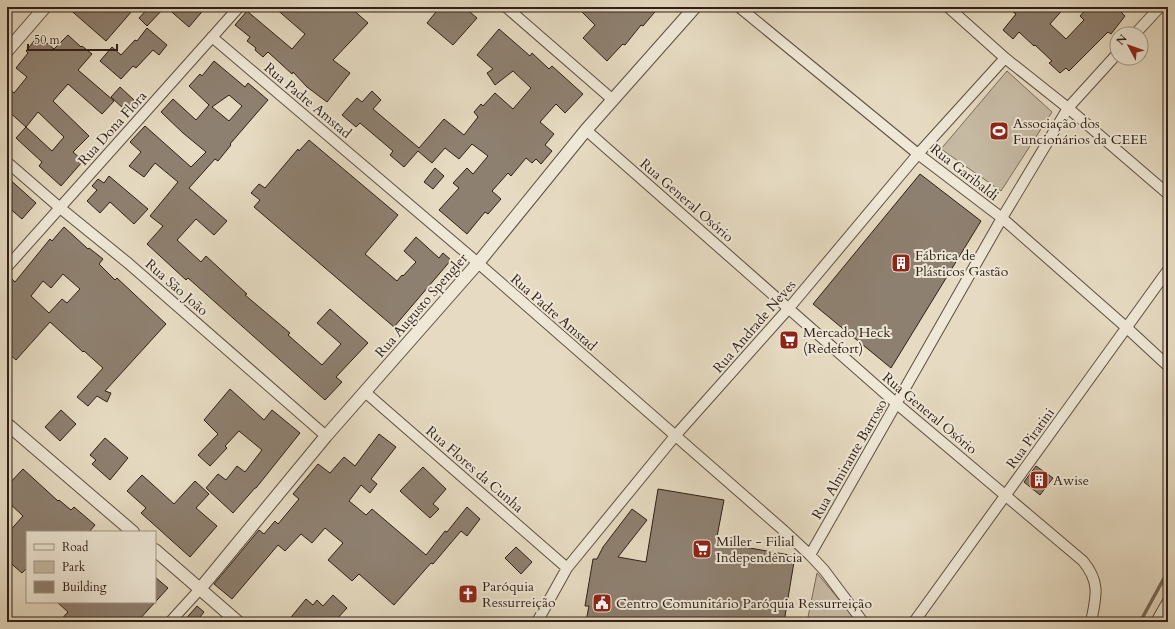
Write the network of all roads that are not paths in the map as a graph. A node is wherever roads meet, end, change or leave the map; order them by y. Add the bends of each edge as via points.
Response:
1 (45, 7) edge
2 (239, 7) edge
3 (506, 7) edge
4 (694, 7) edge
5 (739, 7) edge
6 (948, 7) edge
7 (1160, 7) edge
8 (1142, 26) edge
9 (212, 37) junction
10 (7, 51) edge
11 (1005, 58) junction
12 (1109, 63) edge
13 (613, 100) junction
14 (1068, 108) junction
15 (586, 130) junction
16 (918, 154) junction
17 (7, 162) edge
18 (1168, 194) edge
19 (59, 207) junction
20 (1002, 218) junction
21 (478, 263) junction
22 (7, 267) edge
23 (1168, 270) edge
24 (789, 308) junction
25 (1127, 328) junction
26 (1168, 366) edge
27 (365, 392) junction
28 (897, 404) junction
29 (7, 424) edge
30 (326, 436) junction
31 (675, 436) junction
32 (1006, 495) junction
33 (132, 531) edge
34 (156, 551) edge
35 (810, 554) junction
36 (567, 568) junction
37 (200, 589) junction
38 (1168, 601) edge
39 (170, 622) edge
40 (238, 622) edge
41 (537, 622) edge
42 (863, 622) edge
43 (914, 622) edge
44 (1090, 622) edge
45 (1156, 622) edge

1 - 10 street
2 - 9 street, Rua Dona Flora
3 - 13 street
4 - 13 street, Rua Augusto Spengler
5 - 16 street, Rua Garibaldi
6 - 11 street
7 - 8 street
9 - 19 street, Rua Dona Flora
9 - 21 street, Rua Padre Amstad
11 - 14 street
11 - 16 street, Rua Andrade Neves
12 - 14 street, Rua Almirante Barroso
13 - 15 street, Rua Augusto Spengler
14 - 18 street
14 - 20 street, Rua Almirante Barroso
15 - 21 street, Rua Augusto Spengler
15 - 24 street, Rua General Osório
16 - 20 street, Rua Garibaldi
16 - 24 street, Rua Andrade Neves
17 - 19 street, Rua São João
19 - 22 street, Rua Dona Flora
19 - 30 street, Rua São João via 128,263
20 - 25 street, Rua Garibaldi
20 - 28 street, Rua Almirante Barroso
21 - 27 street, Rua Augusto Spengler
21 - 31 street, Rua Padre Amstad
23 - 25 street, Rua Piratini
24 - 28 street, Rua General Osório
24 - 31 street, Rua Andrade Neves
25 - 26 street, Rua Garibaldi
25 - 32 street, Rua Piratini
27 - 30 street, Rua Augusto Spengler
27 - 36 street, Rua Flores da Cunha
28 - 32 street, Rua General Osório
28 - 35 street, Rua Almirante Barroso
29 - 33 street
30 - 37 street, Rua Augusto Spengler
31 - 35 street, Rua Padre Amstad
31 - 36 street, Rua Andrade Neves
32 - 43 street, Rua Piratini
32 - 44 street, Rua General Osório via 1088,568 1093,576 1096,591
34 - 37 street
35 - 42 street, Rua Padre Amstad
36 - 41 street, Rua Andrade Neves
37 - 39 street, Rua Augusto Spengler
37 - 40 street
38 - 45 street

